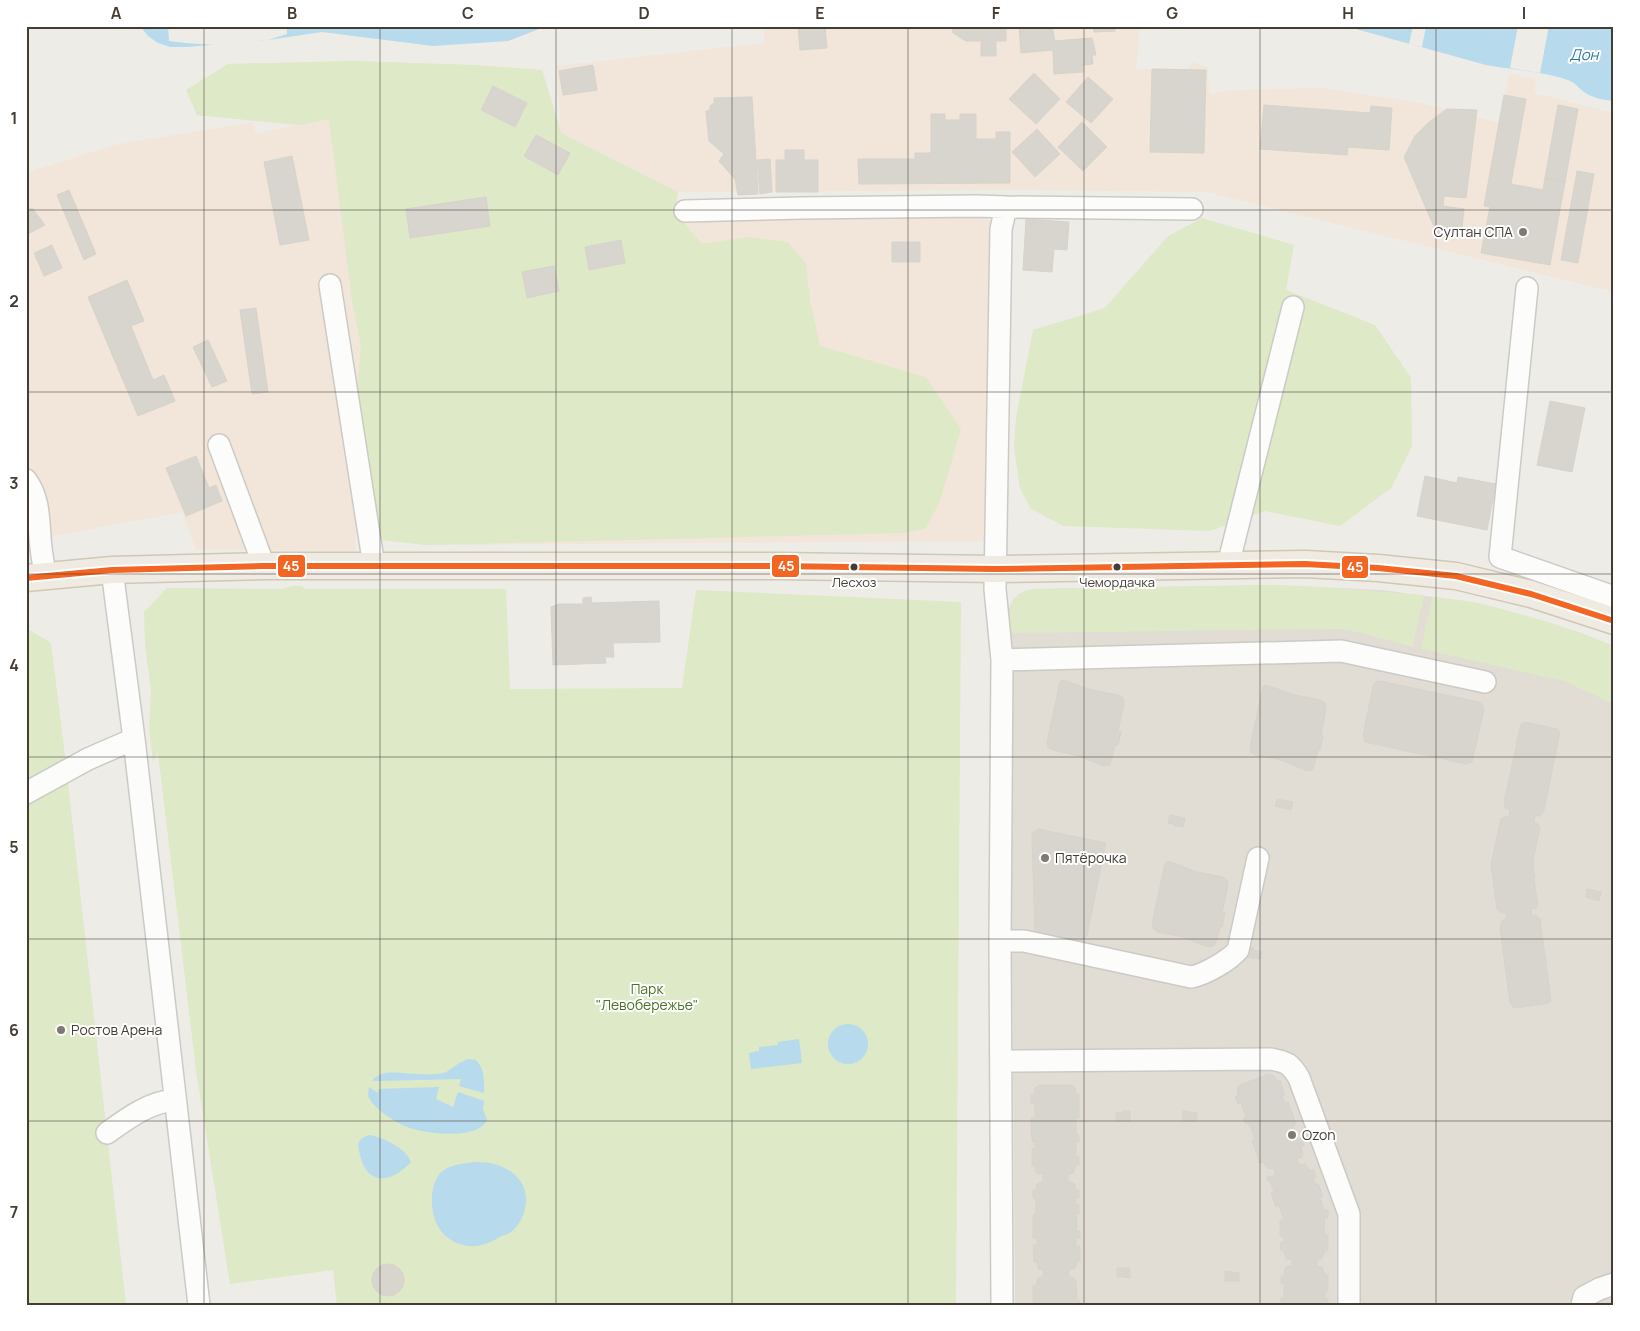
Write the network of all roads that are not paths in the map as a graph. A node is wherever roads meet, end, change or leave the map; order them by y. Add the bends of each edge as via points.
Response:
1 (1006, 207) junction
2 (1192, 209) dead end
3 (684, 211) dead end
4 (330, 285) dead end
5 (1528, 288) dead end
6 (1294, 307) dead end
7 (219, 445) dead end
8 (26, 480) edge
9 (1228, 565) junction
10 (264, 566) junction
11 (374, 566) junction
12 (996, 569) junction
13 (112, 570) junction
14 (36, 577) edge
15 (1614, 597) edge
16 (1614, 621) edge
17 (1002, 660) junction
18 (1485, 682) dead end
19 (134, 739) junction
20 (26, 794) edge
21 (1258, 858) dead end
22 (1000, 941) junction
23 (1002, 1061) junction
24 (175, 1100) junction
25 (107, 1133) dead end
26 (1614, 1284) edge
27 (199, 1305) edge
28 (1002, 1305) edge
29 (1349, 1305) edge
30 (1582, 1305) edge

1 - 2 street
1 - 3 street
1 - 12 street via 1001,229
4 - 11 street
5 - 15 street via 1500,557
6 - 9 street
7 - 10 street
8 - 14 street via 38,506 41,549
9 - 12 main road
9 - 16 main road via 1305,564 1456,576 1531,594
10 - 11 main road
10 - 13 main road
11 - 12 main road
12 - 17 street
13 - 14 main road
13 - 19 street
17 - 18 street via 1341,651
17 - 22 street
19 - 20 street via 88,759
19 - 24 street
21 - 22 street via 1238,950 1233,957 1198,976 1024,941
22 - 23 street
23 - 28 street
23 - 29 street via 1271,1059 1284,1061 1293,1067 1300,1078 1348,1214
24 - 25 street via 135,1113
24 - 27 street
26 - 30 street via 1599,1288 1584,1298

